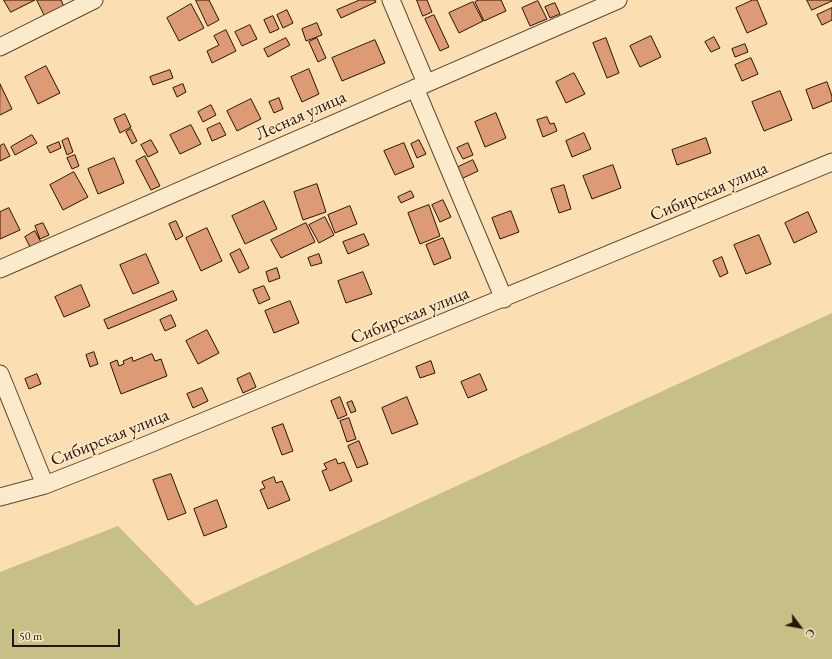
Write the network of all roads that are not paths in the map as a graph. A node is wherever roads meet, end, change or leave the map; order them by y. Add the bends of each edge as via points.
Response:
1 (94, 0) edge
2 (390, 0) edge
3 (618, 0) edge
4 (0, 46) edge
5 (421, 85) junction
6 (832, 162) edge
7 (1, 268) edge
8 (504, 299) junction
9 (0, 374) edge
10 (45, 485) junction
11 (0, 497) edge

1 - 4 street
2 - 5 street
3 - 5 street, Лесная улица
5 - 7 street, Лесная улица
5 - 8 street
6 - 8 street, Сибирская улица
8 - 10 street, Сибирская улица
9 - 10 street
10 - 11 street, Сибирская улица

